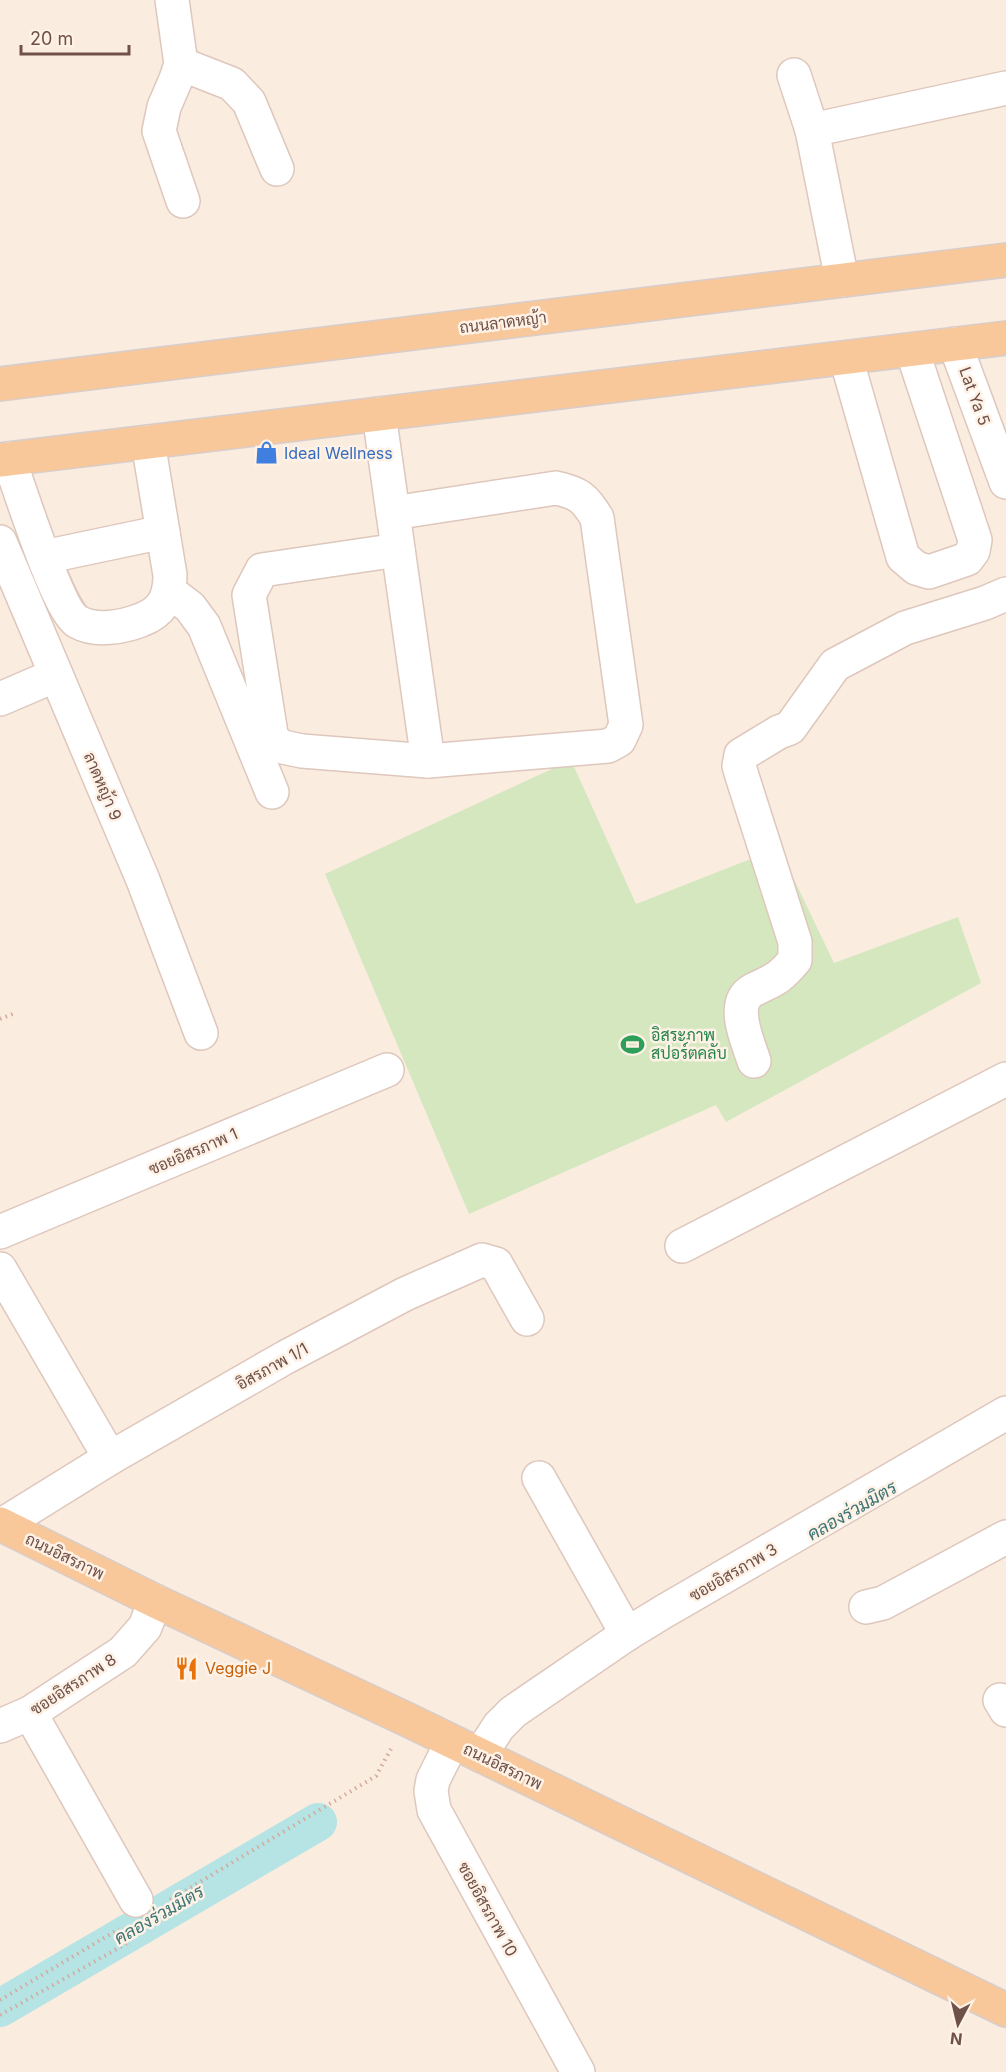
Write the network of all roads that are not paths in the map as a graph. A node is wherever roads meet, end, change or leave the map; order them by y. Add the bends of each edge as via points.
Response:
1 (172, 0) edge
2 (180, 64) junction
3 (794, 75) dead end
4 (1006, 88) edge
5 (812, 130) junction
6 (277, 169) dead end
7 (183, 201) dead end
8 (1006, 260) edge
9 (842, 280) junction
10 (1006, 338) edge
11 (955, 344) junction
12 (912, 350) junction
13 (846, 358) junction
14 (0, 384) edge
15 (379, 414) junction
16 (998, 438) edge
17 (148, 442) junction
18 (5, 460) edge
19 (1006, 482) edge
20 (393, 513) junction
21 (164, 532) junction
22 (0, 542) edge
23 (398, 550) junction
24 (44, 557) junction
25 (169, 591) junction
26 (1006, 594) edge
27 (56, 675) junction
28 (0, 699) edge
29 (428, 761) junction
30 (272, 792) dead end
31 (201, 1033) dead end
32 (754, 1061) dead end
33 (387, 1070) dead end
34 (1006, 1079) edge
35 (0, 1232) edge
36 (682, 1246) dead end
37 (0, 1269) edge
38 (527, 1319) dead end
39 (1006, 1413) edge
40 (110, 1458) junction
41 (539, 1478) dead end
42 (1, 1525) edge
43 (1006, 1537) edge
44 (155, 1601) junction
45 (866, 1607) dead end
46 (627, 1634) junction
47 (30, 1713) junction
48 (0, 1726) edge
49 (466, 1748) junction
50 (141, 1910) road end
51 (1006, 2010) edge
52 (578, 2072) edge

1 - 2 street
2 - 6 street via 232,84 249,102
2 - 7 street via 159,131
3 - 5 street
4 - 5 street
5 - 9 street
8 - 9 main road, ถนนลาดหญ้า
9 - 14 main road, ถนนลาดหญ้า
10 - 11 main road
11 - 12 main road
11 - 16 street, Lat Ya 5
12 - 13 main road
12 - 13 street via 975,540 967,559 929,572 916,568 903,557
13 - 15 main road
15 - 17 main road
15 - 20 street
16 - 19 street, Lat Ya 5
17 - 18 main road
17 - 21 street
18 - 24 street
20 - 23 street
20 - 29 street via 556,488 575,492 589,504 597,518 602,552 626,725 620,740 608,746
21 - 24 street
21 - 25 street
22 - 27 street, ลาดหญ้า 9
23 - 29 street
23 - 29 street via 262,570 249,595 253,626 272,740 282,747 302,751
24 - 25 street via 68,614 88,626 113,626 144,619 164,604
25 - 30 street via 204,626
26 - 32 street via 905,628 835,665 790,728 741,754 740,766 795,942 795,960 781,977 750,991 743,1001 741,1018
27 - 28 street
27 - 31 street, ลาดหญ้า 9
33 - 35 street, ซอยอิสรภาพ 1
34 - 36 street
37 - 40 street
38 - 40 street, อิสรภาพ 1/1 via 496,1264 482,1260 405,1294
39 - 46 street, ซอยอิสรภาพ 3
40 - 42 street, อิสรภาพ 1/1
41 - 46 street
42 - 44 main road, ถนนอิสรภาพ
43 - 45 street via 883,1603
44 - 47 street, ซอยอิสรภาพ 8 via 145,1627 123,1652
44 - 49 main road, ถนนอิสรภาพ
46 - 49 street, ซอยอิสรภาพ 3
47 - 48 street, ซอยอิสรภาพ 8
47 - 50 street
49 - 51 main road, ถนนอิสรภาพ
49 - 52 street, ซอยอิสรภาพ 10 via 433,1780 434,1810

